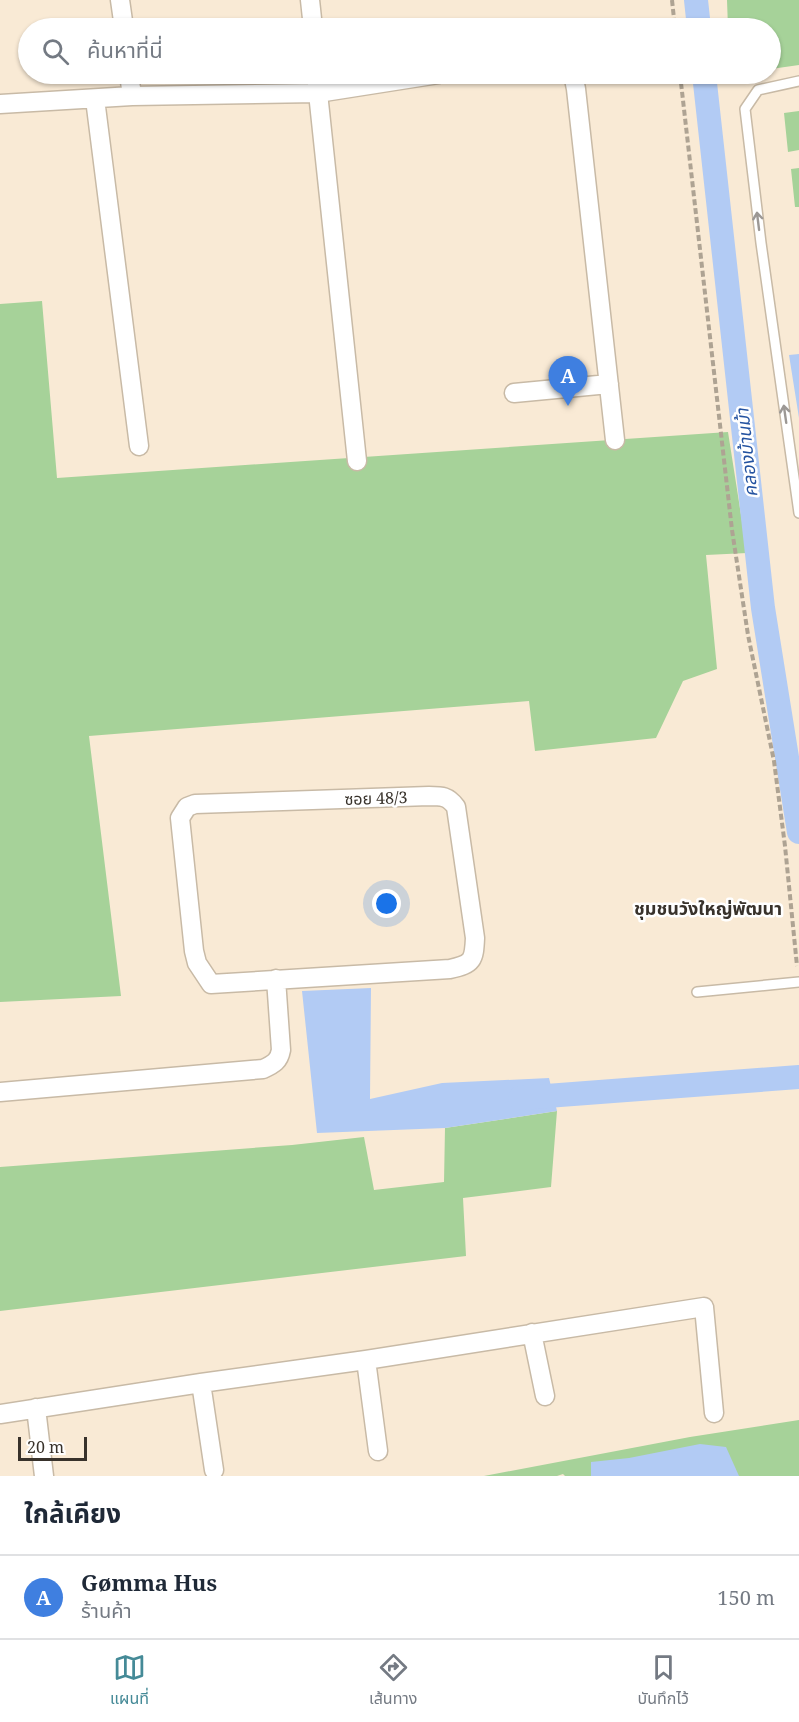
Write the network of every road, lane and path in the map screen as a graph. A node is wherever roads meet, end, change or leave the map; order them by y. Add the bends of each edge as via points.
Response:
1 (120, 0) edge
2 (310, 0) edge
3 (672, 0) edge
4 (123, 18) edge
5 (312, 18) edge
6 (674, 18) edge
7 (799, 81) edge
8 (130, 84) edge
9 (317, 84) edge
10 (375, 84) edge
11 (574, 84) edge
12 (681, 84) edge
13 (318, 93) junction
14 (132, 96) junction
15 (96, 99) junction
16 (0, 104) edge
17 (609, 384) junction
18 (514, 393) dead end
19 (615, 440) dead end
20 (139, 446) dead end
21 (357, 462) dead end
22 (799, 513) edge
23 (798, 970) edge
24 (276, 980) junction
25 (799, 982) edge
26 (697, 992) dead end
27 (0, 1092) edge
28 (532, 1333) junction
29 (366, 1360) junction
30 (201, 1383) junction
31 (545, 1396) dead end
32 (36, 1408) junction
33 (714, 1413) dead end
34 (0, 1414) edge
35 (378, 1451) dead end
36 (214, 1470) dead end
37 (44, 1476) edge

1 - 4 street
2 - 5 street
3 - 6 path
22 -> 7 lane via 745,109 758,90
8 - 14 street
9 - 13 street
10 - 13 street
11 - 17 street
12 - 23 path via 732,530 748,635 774,761
13 - 14 street
13 - 21 street
14 - 15 street
15 - 16 street
15 - 20 street
17 - 18 street
17 - 19 street
24 - 24 street, ซอย 48/3 via 211,984 197,963 180,818 187,807 429,796 451,800 456,807 475,938 474,957 450,969
24 - 27 street via 280,1058 263,1069
25 - 26 lane
28 - 29 street
28 - 31 street
28 - 33 street via 704,1307
29 - 30 street
29 - 35 street
30 - 32 street
30 - 36 street
32 - 34 street
32 - 37 street

